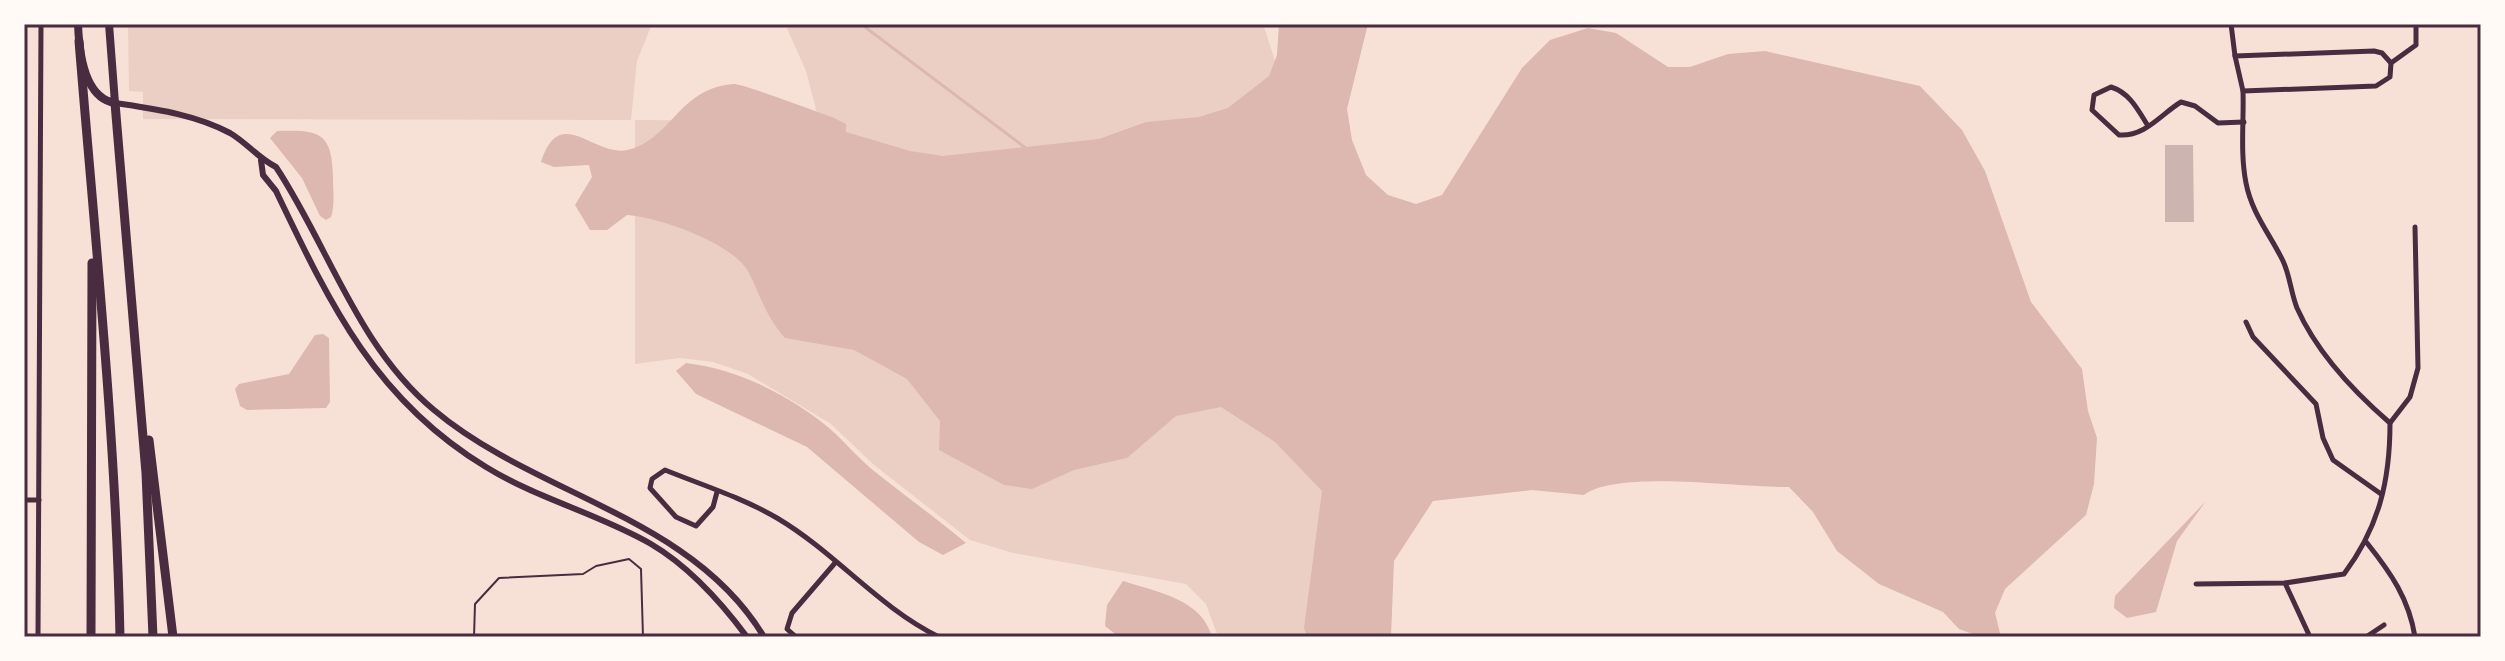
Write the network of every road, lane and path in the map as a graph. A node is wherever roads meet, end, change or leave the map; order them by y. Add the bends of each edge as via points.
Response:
1 (41, 24) edge
2 (78, 24) edge
3 (109, 24) edge
4 (2231, 24) edge
5 (2416, 24) edge
6 (79, 41) junction
7 (2235, 56) junction
8 (2391, 63) junction
9 (2243, 91) junction
10 (115, 103) junction
11 (2244, 122) junction
12 (2148, 126) junction
13 (261, 160) junction
14 (92, 207) junction
15 (2415, 227) dead end
16 (344, 291) junction
17 (329, 299) junction
18 (2246, 322) dead end
19 (135, 338) junction
20 (2390, 423) junction
21 (717, 492) junction
22 (2381, 494) junction
23 (24, 500) edge
24 (39, 500) junction
25 (2367, 543) junction
26 (835, 563) junction
27 (2285, 583) junction
28 (2196, 584) dead end
29 (2384, 625) dead end
30 (38, 637) edge
31 (91, 637) edge
32 (120, 637) edge
33 (153, 637) edge
34 (173, 637) edge
35 (474, 637) edge
36 (643, 637) edge
37 (747, 637) edge
38 (764, 637) edge
39 (796, 637) edge
40 (939, 637) edge
41 (2310, 637) edge
42 (2366, 637) edge
43 (2415, 637) edge

1 - 24 street
2 - 6 highway
3 - 10 highway
4 - 7 street
5 - 8 street via 2416,45
6 - 10 highway via 91,87 97,97
6 - 14 highway
7 - 8 street via 2374,51
7 - 9 street
8 - 9 street via 2390,77 2376,86
9 - 11 street
10 - 13 street via 212,125 236,136
10 - 19 highway
11 - 12 street via 2218,123 2181,102
11 - 20 street via 2243,162 2251,203 2290,275 2297,307 2325,355
12 - 12 street via 2137,134 2119,135 2092,110 2094,95 2103,88 2120,89
13 - 16 street via 276,167 289,187
13 - 17 street via 263,175
14 - 31 highway
14 - 32 highway via 118,525
15 - 20 street via 2418,368 2410,397
16 - 17 street
16 - 38 street via 392,368 431,408 476,443 677,546 712,575
17 - 37 street via 377,375 452,445 488,469 651,544 693,575
18 - 22 street via 2253,337 2316,404 2333,460
19 - 33 highway
19 - 34 highway
20 - 22 street via 2390,463
21 - 21 street via 713,507 696,526 676,517 650,488 658,471 665,470
21 - 26 street via 776,517
22 - 25 street
23 - 24 street
24 - 30 street
25 - 27 street via 2344,574
25 - 43 street via 2399,586
26 - 39 street via 792,613 787,629
26 - 40 street via 892,610
27 - 28 street
27 - 41 street
29 - 42 street
35 - 36 lane via 475,604 499,578 583,574 629,559 641,569

